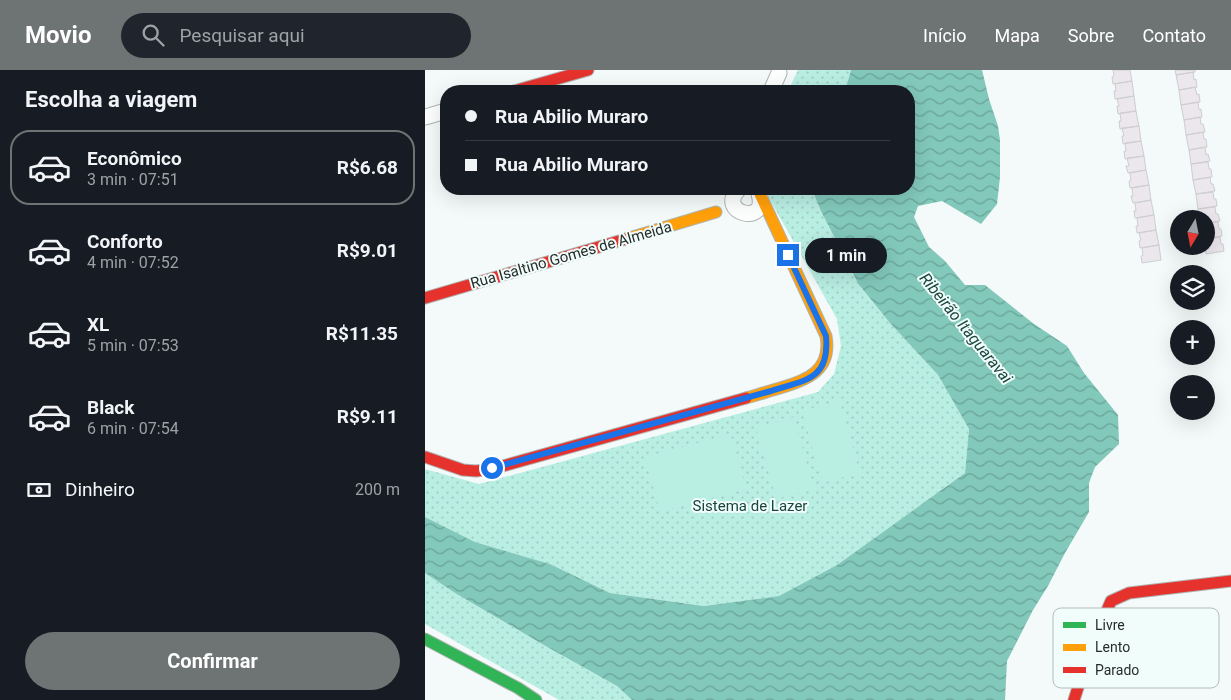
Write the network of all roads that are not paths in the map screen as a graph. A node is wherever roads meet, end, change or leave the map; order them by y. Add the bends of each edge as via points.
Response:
1 (588, 70) edge
2 (780, 71) edge
3 (535, 85) edge
4 (774, 85) edge
5 (440, 113) edge
6 (425, 117) edge
7 (731, 195) edge
8 (734, 195) edge
9 (758, 195) edge
10 (758, 195) edge
11 (716, 212) junction
12 (745, 214) junction
13 (425, 298) edge
14 (425, 457) edge
15 (1231, 581) edge
16 (1108, 608) edge
17 (425, 639) edge
18 (536, 700) edge

1 - 3 street
2 - 4 street
5 - 6 street
7 - 11 street
8 - 12 street via 734,206
9 - 12 street via 761,202 758,209
10 - 14 street via 826,336 827,351 814,376 771,391 476,472
11 - 12 street, Rua Isaltino Gomes de Almeida
11 - 13 street, Rua Isaltino Gomes de Almeida
15 - 16 street via 1129,593 1111,601
17 - 18 street

